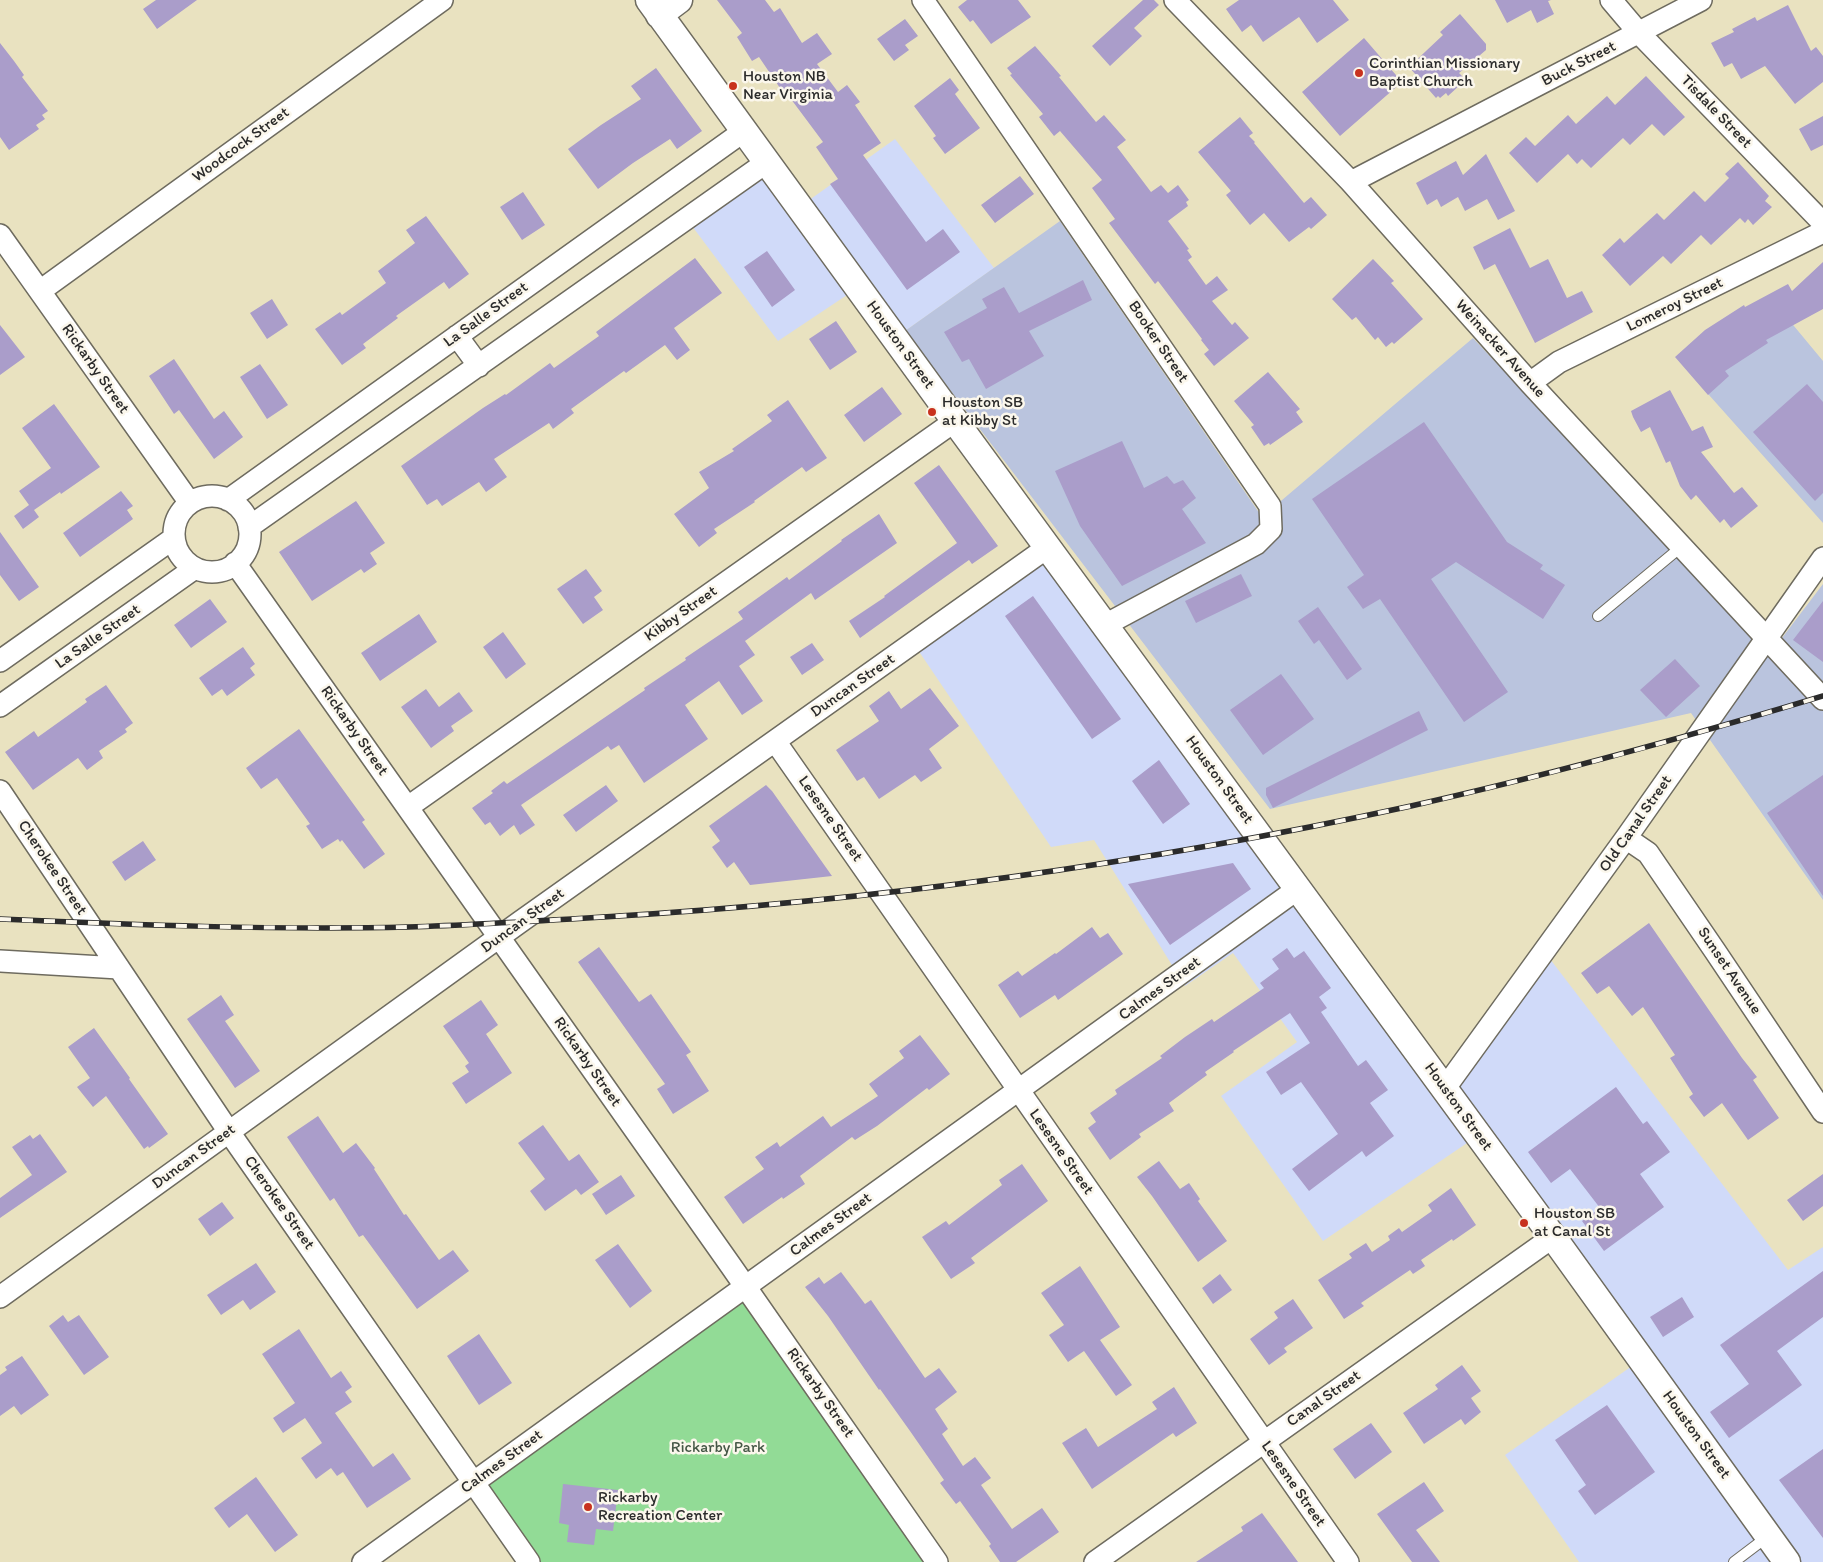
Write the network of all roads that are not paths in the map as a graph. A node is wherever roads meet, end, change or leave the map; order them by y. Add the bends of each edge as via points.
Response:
1 (442, 0) edge
2 (923, 0) edge
3 (1175, 0) edge
4 (1610, 0) edge
5 (1701, 0) edge
6 (662, 5) edge
7 (1640, 33) junction
8 (744, 131) junction
9 (767, 162) junction
10 (1351, 182) junction
11 (1823, 223) edge
12 (1823, 232) edge
13 (0, 235) edge
14 (40, 291) junction
15 (457, 336) junction
16 (479, 366) junction
17 (1530, 383) junction
18 (954, 421) junction
19 (228, 500) junction
20 (190, 503) junction
21 (249, 527) junction
22 (174, 538) junction
23 (1048, 547) junction
24 (1681, 547) junction
25 (1823, 558) edge
26 (235, 563) junction
27 (196, 568) junction
28 (1598, 616) dead end
29 (1105, 624) junction
30 (1767, 638) junction
31 (0, 661) edge
32 (1823, 699) edge
33 (0, 706) edge
34 (775, 741) junction
35 (0, 791) edge
36 (408, 807) junction
37 (1626, 838) junction
38 (1299, 888) junction
39 (500, 938) junction
40 (0, 961) edge
41 (119, 968) junction
42 (1445, 1088) junction
43 (1018, 1090) junction
44 (1823, 1112) edge
45 (229, 1132) junction
46 (1553, 1237) junction
47 (746, 1287) junction
48 (0, 1297) edge
49 (1264, 1442) junction
50 (474, 1482) junction
51 (1768, 1536) junction
52 (363, 1562) edge
53 (529, 1562) edge
54 (937, 1562) edge
55 (1095, 1562) edge
56 (1348, 1562) edge
57 (1734, 1562) edge
58 (1787, 1562) edge

1 - 14 street, Woodcock Street
2 - 29 street, Booker Street via 1270,506 1271,528 1256,544
3 - 10 street, Weinacker Avenue
4 - 7 street, Tisdale Street
5 - 7 street, Buck Street
6 - 8 street, Houston Street
7 - 10 street, Buck Street
7 - 11 street, Tisdale Street
8 - 9 street, Houston Street
8 - 15 street, La Salle Street
9 - 16 street
9 - 18 street, Houston Street
10 - 17 street, Weinacker Avenue
12 - 17 street, Lomeroy Street via 1559,362
13 - 14 street, Rickarby Street
14 - 20 street, Rickarby Street
15 - 16 street
15 - 19 street, La Salle Street
16 - 21 street
17 - 24 street, Weinacker Avenue
18 - 23 street, Houston Street
18 - 36 street, Kibby Street
19 - 20 street via 209,496
19 - 21 street via 242,511
20 - 22 street via 178,518
21 - 26 street via 247,547
22 - 27 street via 181,556
22 - 31 street
23 - 29 street, Houston Street
23 - 34 street, Duncan Street
24 - 28 lane
24 - 30 street, Weinacker Avenue
25 - 30 street, Old Canal Street
26 - 27 street via 216,571
26 - 36 street, Rickarby Street
27 - 33 street, La Salle Street
29 - 38 street, Houston Street
30 - 32 street, Weinacker Avenue
30 - 37 street, Old Canal Street
34 - 39 street, Duncan Street
34 - 43 street, Lesesne Street
35 - 41 street, Cherokee Street
36 - 39 street, Rickarby Street
37 - 42 street, Old Canal Street
37 - 44 street, Sunset Avenue via 1648,853
38 - 42 street, Houston Street
38 - 43 street, Calmes Street
39 - 45 street, Duncan Street
39 - 47 street, Rickarby Street
40 - 41 street
41 - 45 street, Cherokee Street
42 - 46 street, Houston Street
43 - 47 street, Calmes Street
43 - 49 street, Lesesne Street
45 - 48 street, Duncan Street
45 - 50 street, Cherokee Street
46 - 49 street, Canal Street
46 - 51 street, Houston Street
47 - 50 street, Calmes Street
47 - 54 street, Rickarby Street
49 - 55 street, Canal Street
49 - 56 street, Lesesne Street
50 - 52 street, Calmes Street
50 - 53 street, Cherokee Street
51 - 57 lane
51 - 58 street, Houston Street

